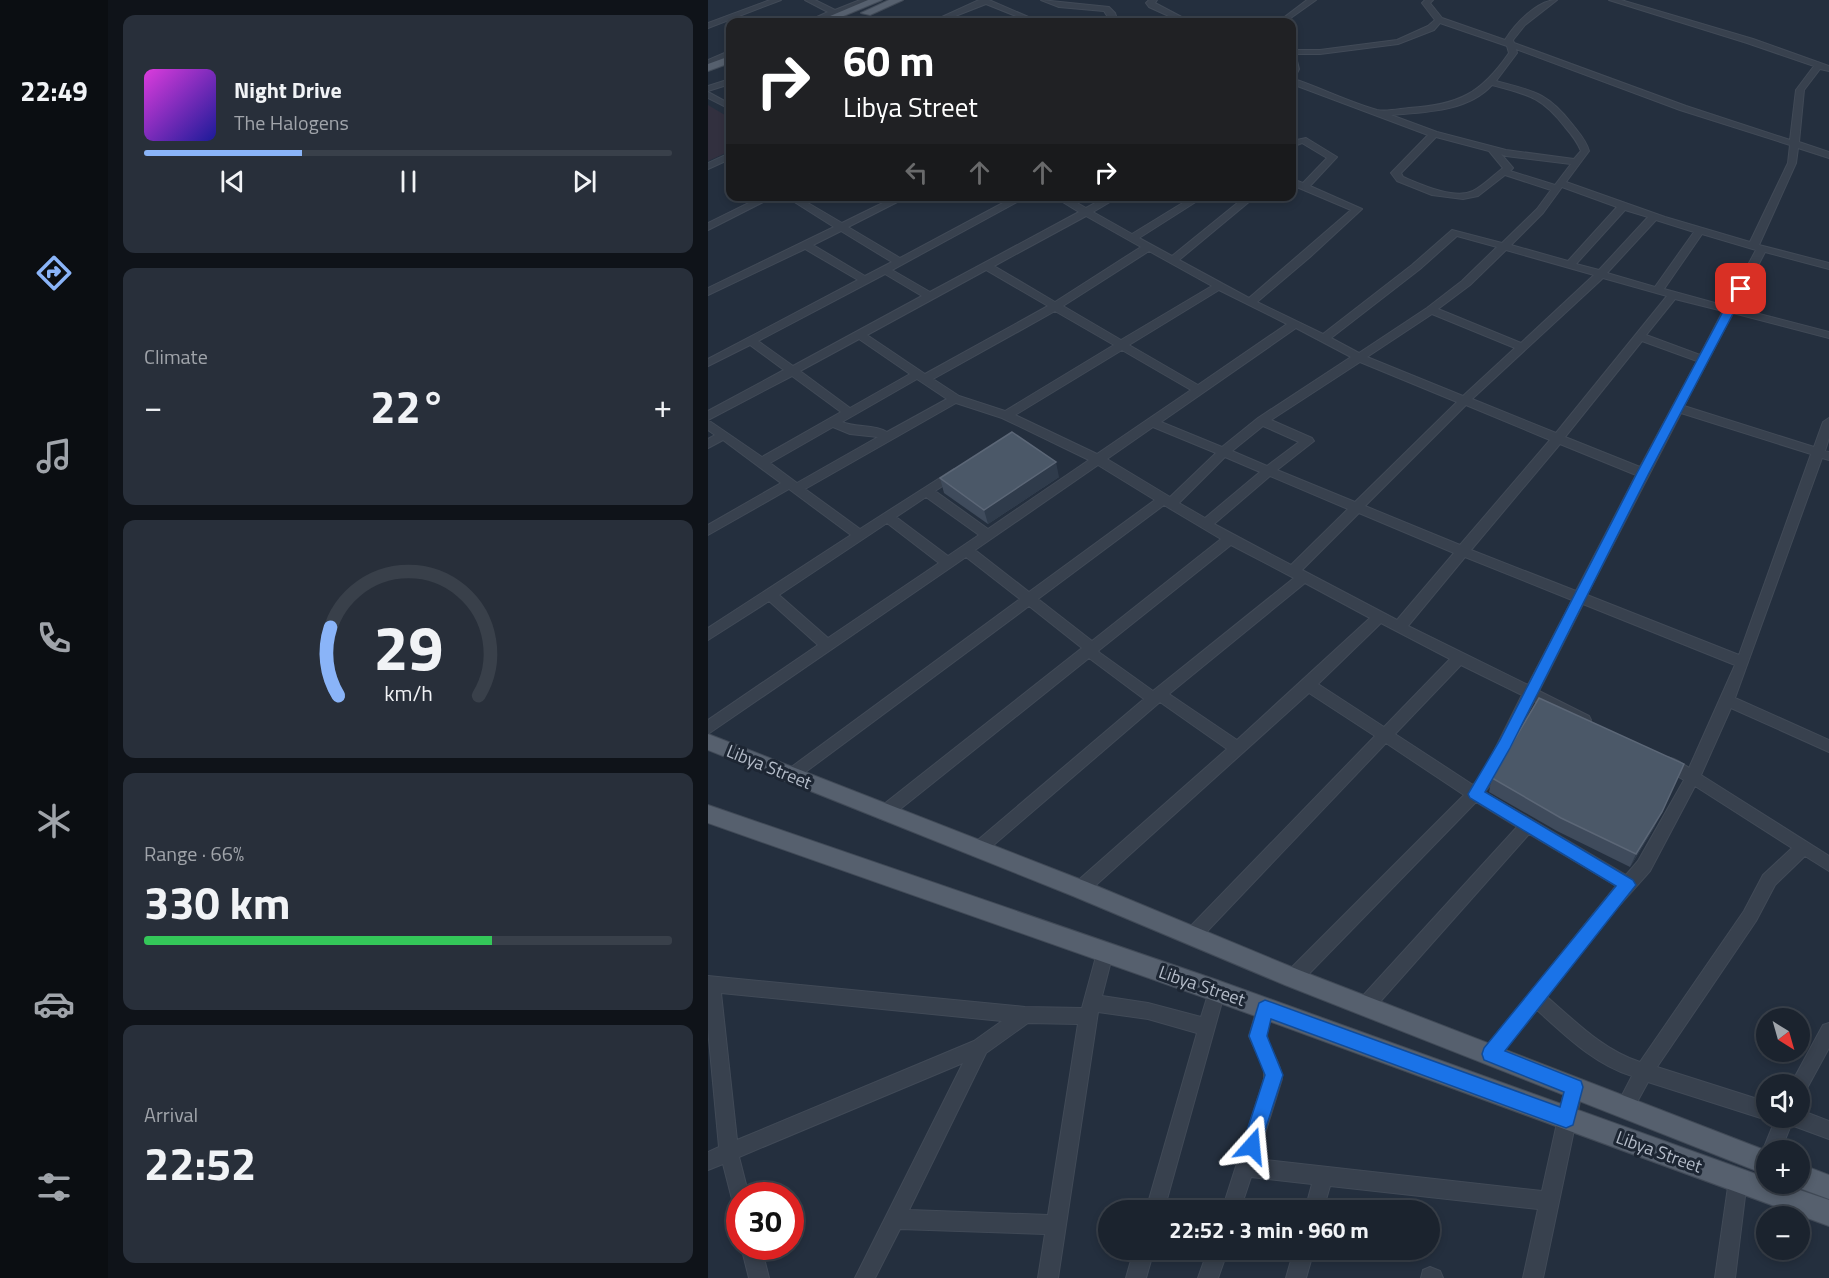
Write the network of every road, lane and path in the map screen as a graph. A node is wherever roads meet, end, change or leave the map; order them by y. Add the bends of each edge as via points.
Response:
1 (777, 0) edge
2 (808, 0) edge
3 (867, 0) edge
4 (877, 0) edge
5 (898, 0) edge
6 (1046, 0) edge
7 (1153, 0) edge
8 (1312, 0) edge
9 (1429, 0) edge
10 (1553, 0) edge
11 (1612, 0) edge
12 (984, 1) edge
13 (836, 13) junction
14 (729, 18) edge
15 (822, 18) edge
16 (831, 18) edge
17 (852, 18) edge
18 (944, 18) edge
19 (1026, 18) edge
20 (1113, 18) edge
21 (1179, 18) edge
22 (1287, 18) edge
23 (726, 19) edge
24 (1440, 20) junction
25 (708, 26) edge
26 (1510, 44) junction
27 (1296, 52) edge
28 (726, 56) edge
29 (726, 61) edge
30 (708, 63) edge
31 (1819, 65) junction
32 (708, 68) edge
33 (1829, 69) edge
34 (726, 70) edge
35 (708, 77) edge
36 (1296, 81) edge
37 (726, 82) edge
38 (1490, 82) junction
39 (708, 89) edge
40 (708, 95) edge
41 (726, 105) edge
42 (1377, 113) junction
43 (1434, 134) junction
44 (1296, 143) edge
45 (1793, 144) junction
46 (1493, 151) junction
47 (1829, 155) edge
48 (726, 158) edge
49 (1577, 162) junction
50 (708, 166) edge
51 (1505, 172) junction
52 (1296, 184) edge
53 (1560, 186) junction
54 (1304, 187) junction
55 (760, 201) edge
56 (798, 201) edge
57 (896, 201) edge
58 (1015, 201) edge
59 (1066, 201) edge
60 (1107, 201) edge
61 (1193, 201) edge
62 (1246, 201) edge
63 (1623, 206) junction
64 (1087, 213) junction
65 (1653, 217) junction
66 (708, 226) edge
67 (842, 227) junction
68 (1699, 231) junction
69 (1132, 238) junction
70 (806, 245) junction
71 (1506, 246) junction
72 (1148, 247) junction
73 (1757, 249) junction
74 (1173, 260) junction
75 (900, 262) junction
76 (985, 265) junction
77 (1570, 265) junction
78 (1829, 266) edge
79 (886, 270) junction
80 (1601, 274) junction
81 (865, 280) junction
82 (1219, 286) junction
83 (1658, 290) junction
84 (708, 292) edge
85 (1673, 295) junction
86 (929, 296) junction
87 (1250, 303) junction
88 (1055, 307) junction
89 (1730, 309) junction
90 (1431, 310) junction
91 (1295, 324) junction
92 (858, 334) junction
93 (1829, 335) edge
94 (1641, 336) junction
95 (1323, 339) junction
96 (752, 341) junction
97 (1122, 345) junction
98 (1522, 347) junction
99 (1358, 357) junction
100 (1704, 360) junction
101 (709, 361) edge
102 (792, 370) junction
103 (921, 376) junction
104 (1200, 391) junction
105 (955, 399) junction
106 (1464, 401) junction
107 (1678, 408) junction
108 (848, 412) junction
109 (1006, 415) junction
110 (708, 416) edge
111 (1262, 421) junction
112 (832, 422) junction
113 (1153, 423) junction
114 (708, 424) edge
115 (1828, 426) edge
116 (723, 435) junction
117 (885, 437) junction
118 (1558, 438) junction
119 (708, 444) edge
120 (1224, 452) junction
121 (1823, 454) edge
122 (1099, 460) junction
123 (761, 463) junction
124 (963, 467) edge
125 (1268, 471) junction
126 (1643, 473) junction
127 (792, 486) junction
128 (926, 491) junction
129 (1168, 501) junction
130 (1357, 506) junction
131 (888, 517) junction
132 (1206, 524) junction
133 (708, 531) edge
134 (860, 535) junction
135 (988, 535) junction
136 (1231, 538) junction
137 (966, 550) junction
138 (1464, 552) junction
139 (947, 562) junction
140 (1299, 574) junction
141 (770, 595) junction
142 (1030, 598) junction
143 (1579, 598) junction
144 (1379, 617) junction
145 (1399, 627) junction
146 (708, 635) edge
147 (827, 645) junction
148 (1090, 650) junction
149 (1460, 657) junction
150 (1742, 662) junction
151 (1308, 685) junction
152 (1531, 692) junction
153 (1157, 697) junction
154 (1728, 701) junction
155 (1594, 725) edge
156 (708, 728) edge
157 (1385, 736) junction
158 (708, 742) edge
159 (1829, 746) edge
160 (1237, 748) junction
161 (1647, 753) edge
162 (791, 775) junction
163 (1693, 777) junction
164 (1475, 794) junction
165 (884, 813) junction
166 (708, 814) edge
167 (1528, 825) junction
168 (1804, 847) junction
169 (977, 850) junction
170 (1829, 864) edge
171 (1628, 885) junction
172 (1080, 889) junction
173 (1191, 937) junction
174 (1105, 953) junction
175 (1293, 978) junction
176 (1217, 991) junction
177 (710, 992) edge
178 (1535, 998) junction
179 (1365, 1006) junction
180 (1265, 1008) junction
181 (1090, 1010) junction
182 (1024, 1015) junction
183 (1207, 1027) junction
184 (1829, 1031) edge
185 (980, 1047) junction
186 (1491, 1054) junction
187 (1643, 1073) junction
188 (1805, 1074) edge
189 (1574, 1087) junction
190 (1625, 1107) junction
191 (1756, 1108) edge
192 (1566, 1118) junction
193 (1810, 1123) edge
194 (1829, 1130) edge
195 (729, 1152) junction
196 (1756, 1159) edge
197 (708, 1161) edge
198 (1245, 1167) junction
199 (1323, 1177) junction
200 (1738, 1180) junction
201 (1810, 1180) edge
202 (736, 1182) edge
203 (1829, 1187) edge
204 (1158, 1200) edge
205 (1234, 1200) edge
206 (1317, 1200) edge
207 (1550, 1201) junction
208 (1829, 1213) edge
209 (894, 1219) junction
210 (1056, 1225) junction
211 (754, 1260) edge
212 (1141, 1260) edge
213 (1214, 1260) edge
214 (1301, 1260) edge
215 (759, 1278) edge
216 (865, 1278) edge
217 (1048, 1278) edge
218 (1136, 1278) edge
219 (1208, 1278) edge
220 (1296, 1278) edge
221 (1533, 1278) edge
222 (1725, 1278) edge

1 - 14 street
2 - 13 street
3 - 13 street
4 - 16 main road
5 - 17 main road
6 - 20 street via 1059,5 1106,9
7 - 21 street via 1152,5
8 - 22 street
9 - 24 street via 1426,3
10 - 26 street via 1522,23
11 - 31 street
12 - 18 street
12 - 19 street
13 - 15 street
23 - 25 street
24 - 26 street
24 - 27 street via 1398,42
26 - 38 street via 1513,53
26 - 45 street
28 - 30 street
29 - 32 main road
31 - 33 street
31 - 45 street via 1800,90
34 - 35 main road
36 - 42 street
37 - 39 street
38 - 42 street via 1454,106
38 - 49 street via 1539,96 1554,107 1586,151
40 - 41 street
42 - 43 street
43 - 46 street
43 - 51 street via 1396,173 1400,179 1435,193 1463,196 1475,194
44 - 54 street via 1303,140 1333,157
45 - 47 street
45 - 73 street via 1790,171
46 - 49 street
46 - 51 street via 1508,168
48 - 50 street
49 - 53 street
51 - 53 street
52 - 54 street
53 - 63 street
53 - 71 street
54 - 87 street via 1355,207 1356,211
55 - 66 street
56 - 67 street
57 - 67 street
58 - 75 street
59 - 64 street
60 - 64 street
61 - 69 street
62 - 74 street
63 - 65 street
63 - 77 street
64 - 69 street
64 - 76 street
65 - 68 street
65 - 80 street
67 - 70 street
67 - 75 street
68 - 73 street
68 - 83 street
69 - 72 street
70 - 81 street
70 - 84 street
71 - 77 street
71 - 90 street
71 - 95 street via 1452,233 1416,267
72 - 74 street
72 - 88 street
73 - 78 street
73 - 89 street
74 - 82 street
75 - 79 street
76 - 86 street
76 - 88 street
77 - 80 street
79 - 81 street
79 - 86 street
80 - 83 street
80 - 98 street
81 - 96 street
82 - 87 street
82 - 97 street
83 - 85 street
85 - 89 street
85 - 94 street
86 - 92 street
87 - 91 street
88 - 97 street
88 - 103 street
89 - 93 street
89 - 100 street
90 - 98 street
90 - 99 street
91 - 95 street
91 - 104 street
92 - 102 street
92 - 103 street
94 - 100 street
94 - 118 street
95 - 99 street
96 - 101 street
96 - 102 street
97 - 104 street
97 - 109 street
98 - 106 street
99 - 106 street
99 - 111 street
100 - 107 street
102 - 108 street
102 - 110 street
103 - 105 street
103 - 108 street
104 - 113 street
105 - 109 street
105 - 117 street
106 - 118 street
106 - 130 street
107 - 121 street
107 - 126 street
108 - 112 street
109 - 122 street via 1023,429
111 - 120 street
111 - 125 street via 1308,441
112 - 117 street via 850,430 879,432
112 - 123 street
113 - 120 street
113 - 122 street
114 - 116 street
115 - 121 street
116 - 119 street
116 - 123 street
117 - 127 street
118 - 126 street
118 - 138 street
120 - 125 street
120 - 129 street
121 - 150 street
122 - 129 street
122 - 135 street
123 - 127 street
124 - 128 street
125 - 130 street
125 - 132 street
126 - 143 street
127 - 133 street
127 - 134 street
128 - 131 street
128 - 135 street
129 - 132 street
129 - 142 street
130 - 138 street
130 - 140 street
131 - 134 street
131 - 139 street
132 - 136 street
134 - 141 street
135 - 137 street
136 - 140 street
136 - 148 street
137 - 139 street
137 - 142 street
138 - 143 street
138 - 145 street
139 - 147 street
140 - 144 street
140 - 153 street
141 - 146 street
141 - 147 street
142 - 148 street
142 - 162 street
143 - 150 street
143 - 152 street
144 - 145 street
144 - 151 street
145 - 149 street
147 - 156 street
148 - 153 street
148 - 165 street
149 - 152 street
149 - 157 street
150 - 154 street
151 - 157 street
151 - 160 street
152 - 155 street
152 - 164 street
153 - 160 street
153 - 169 street
154 - 159 street
154 - 163 street
157 - 164 street
157 - 173 street
158 - 162 main road, Libya Street
160 - 172 street
161 - 163 street
162 - 165 main road, Libya Street
163 - 168 street
163 - 171 street via 1647,861
164 - 167 street
164 - 175 street
165 - 169 main road, Libya Street
166 - 174 main road, Libya Street
167 - 171 street
167 - 179 street
168 - 170 street
168 - 187 street via 1769,880 1750,916
169 - 172 main road, Libya Street
171 - 178 street
172 - 173 main road, Libya Street
173 - 175 main road, Libya Street
174 - 176 main road, Libya Street
174 - 181 street
175 - 179 main road, Libya Street
176 - 180 main road, Libya Street
176 - 183 street
177 - 182 street
177 - 195 street
178 - 186 street
178 - 187 street via 1602,1055
179 - 186 main road, Libya Street
180 - 192 main road, Libya Street
180 - 198 street via 1258,1036 1273,1069 1273,1079
181 - 182 street
181 - 183 street via 1148,1011
181 - 210 street
182 - 185 street
183 - 204 street
184 - 188 street
185 - 195 street
185 - 209 street
186 - 189 main road, Libya Street
187 - 190 street
187 - 191 street
189 - 190 main road, Libya Street
189 - 192 street
190 - 196 main road, Libya Street
192 - 200 main road, Libya Street
192 - 207 street
193 - 194 street
195 - 197 street
195 - 202 street
198 - 199 street
198 - 205 street
199 - 206 street
199 - 207 street
200 - 208 main road, Libya Street
200 - 222 street
201 - 203 main road
207 - 221 street
209 - 210 street
209 - 216 street
210 - 217 street
211 - 215 street
212 - 218 street
213 - 219 street
214 - 220 street

